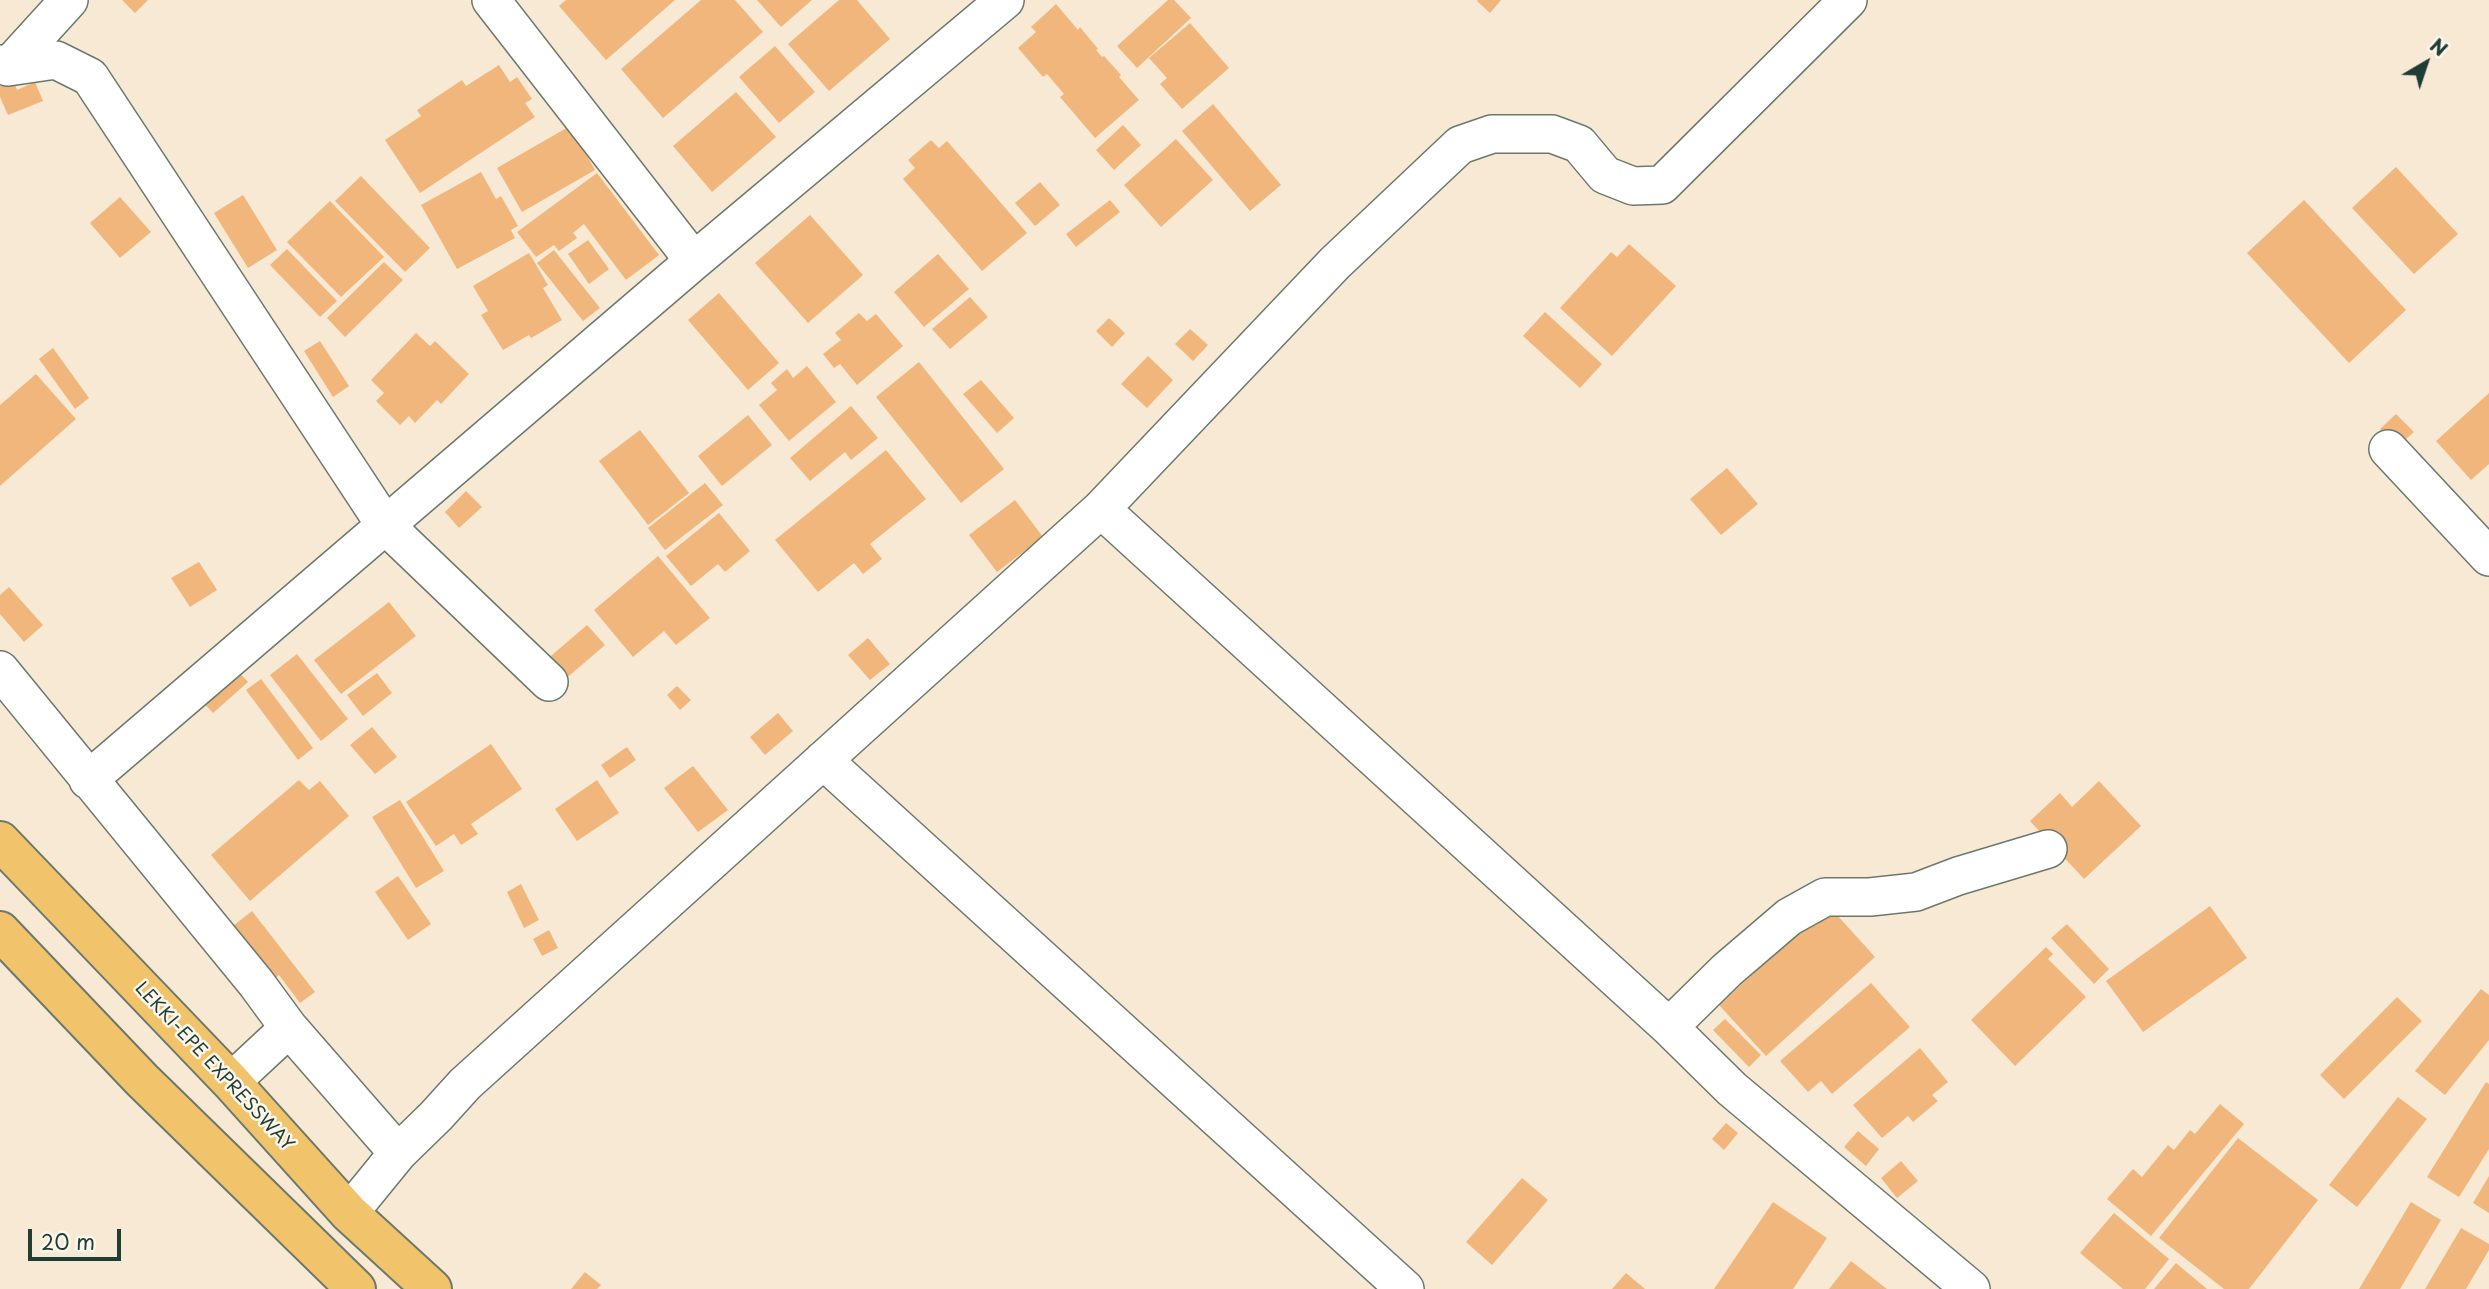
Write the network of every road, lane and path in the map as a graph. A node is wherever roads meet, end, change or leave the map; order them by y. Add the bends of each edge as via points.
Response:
1 (69, 0) edge
2 (491, 0) edge
3 (1847, 0) edge
4 (989, 5) edge
5 (4, 65) edge
6 (694, 261) junction
7 (2388, 449) dead end
8 (1101, 509) junction
9 (385, 525) junction
10 (2489, 557) edge
11 (0, 670) edge
12 (549, 682) dead end
13 (823, 760) junction
14 (88, 780) junction
15 (0, 841) edge
16 (2048, 849) dead end
17 (0, 931) edge
18 (1669, 1027) junction
19 (289, 1028) junction
20 (231, 1082) junction
21 (398, 1153) junction
22 (349, 1213) junction
23 (356, 1289) edge
24 (432, 1289) edge
25 (1405, 1289) edge
26 (1971, 1289) edge

1 - 5 street
2 - 6 street
3 - 8 street via 1662,184 1633,187 1605,175 1580,144 1552,134 1492,134 1460,145 1335,263
4 - 6 street
5 - 9 street via 57,60 90,77
6 - 9 street
7 - 10 street
8 - 13 street
8 - 18 street
9 - 12 street
9 - 14 street
11 - 14 street
13 - 21 street via 466,1084
13 - 25 street
14 - 19 street
15 - 20 highway, LEKKI-EPE EXPRESSWAY
16 - 18 street via 1916,892 1825,897 1790,917
17 - 23 highway via 142,1080
18 - 26 street via 1732,1089
19 - 20 street
19 - 21 street
20 - 22 highway, LEKKI-EPE EXPRESSWAY
21 - 22 street
22 - 24 highway, LEKKI-EPE EXPRESSWAY

